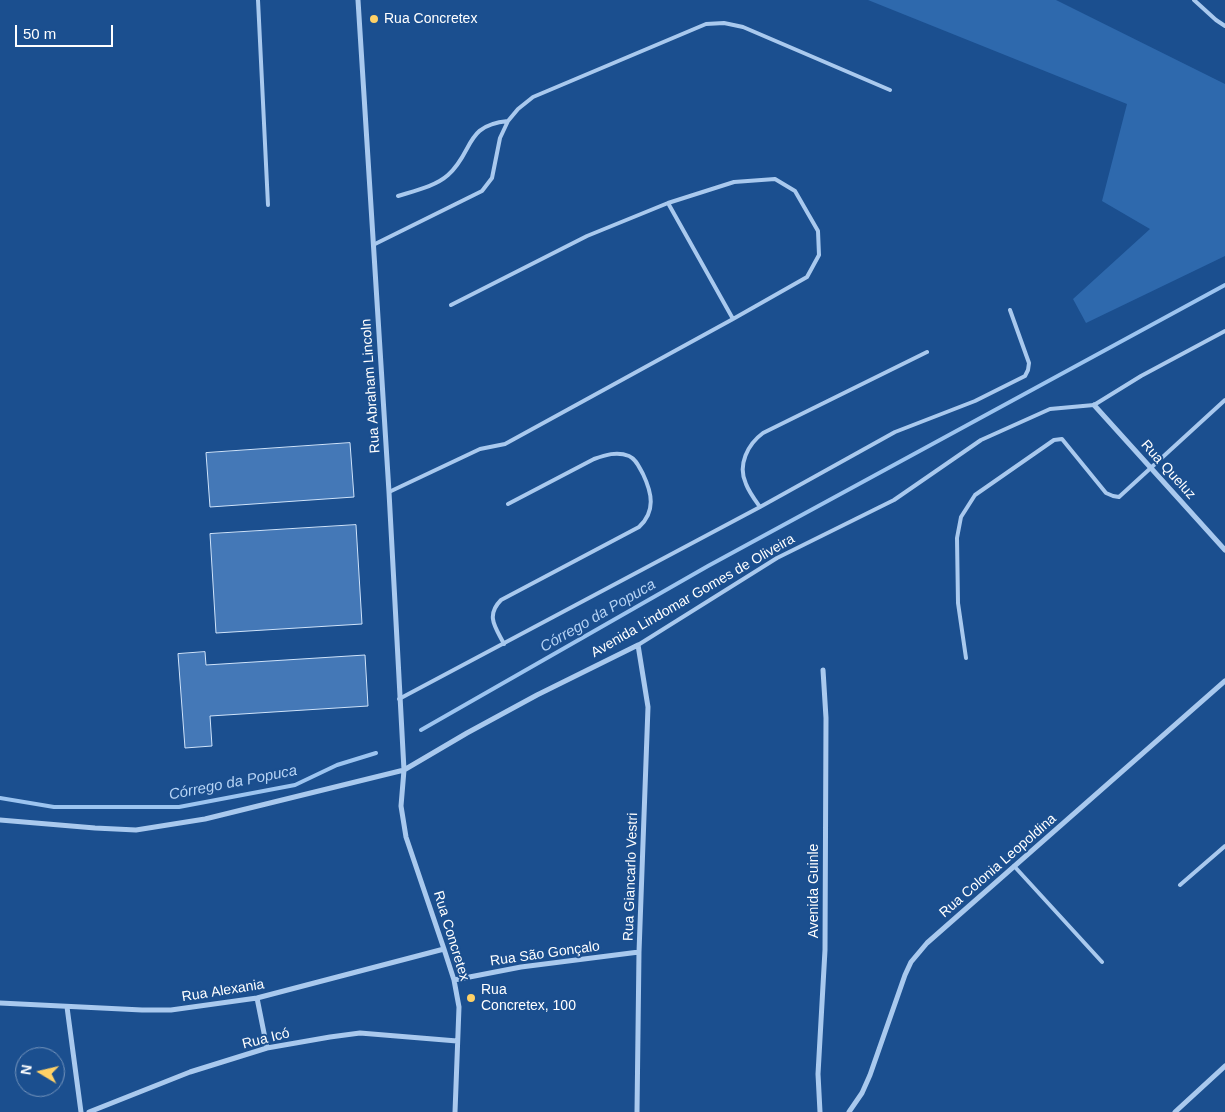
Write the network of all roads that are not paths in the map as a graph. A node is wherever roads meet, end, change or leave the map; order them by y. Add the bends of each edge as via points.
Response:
1 (258, 0) edge
2 (358, 0) edge
3 (1194, 0) edge
4 (1225, 26) edge
5 (890, 90) dead end
6 (508, 121) junction
7 (398, 196) dead end
8 (668, 203) junction
9 (268, 205) dead end
10 (372, 246) junction
11 (451, 305) dead end
12 (1010, 310) dead end
13 (733, 320) junction
14 (1225, 331) edge
15 (927, 352) dead end
16 (1225, 400) edge
17 (1094, 405) junction
18 (1151, 468) junction
19 (389, 492) junction
20 (508, 504) dead end
21 (760, 507) junction
22 (1225, 550) edge
23 (504, 644) junction
24 (638, 644) junction
25 (966, 658) dead end
26 (823, 670) dead end
27 (1225, 681) edge
28 (399, 699) junction
29 (404, 770) junction
30 (0, 820) edge
31 (1225, 846) edge
32 (1014, 866) junction
33 (1180, 886) dead end
34 (444, 949) junction
35 (639, 952) junction
36 (1102, 962) dead end
37 (454, 980) junction
38 (258, 998) junction
39 (0, 1003) edge
40 (67, 1007) junction
41 (457, 1041) junction
42 (267, 1048) junction
43 (1225, 1066) edge
44 (81, 1112) edge
45 (88, 1112) edge
46 (455, 1112) edge
47 (637, 1112) edge
48 (820, 1112) edge
49 (849, 1112) edge
50 (1175, 1112) edge

1 - 9 lane
2 - 10 street, Rua Abraham Lincoln
3 - 4 lane
5 - 6 lane via 743,27 715,23 706,24 533,98 518,108
6 - 7 lane via 494,122 476,133 455,169 446,177
6 - 10 lane via 500,138 492,178 482,191
8 - 11 lane via 587,236
8 - 13 lane
8 - 13 lane via 734,182 775,179 795,191 818,231 819,255 808,277
10 - 19 street, Rua Abraham Lincoln
12 - 21 lane via 1028,363 1025,376 975,401 895,432
13 - 19 lane via 505,444 480,448
14 - 17 lane, Avenida Lindomar Gomes de Oliveira
15 - 21 lane via 754,440 747,450 743,473 745,483
16 - 18 lane
17 - 18 street, Rua Queluz
17 - 24 lane, Avenida Lindomar Gomes de Oliveira via 1050,409 981,440 894,500 777,558
18 - 22 street, Rua Queluz
18 - 25 lane via 1119,497 1113,496 1106,493 1062,439 1058,439 975,495 961,517 956,538 958,603
19 - 28 street, Rua Abraham Lincoln
20 - 23 lane via 594,459 610,454 630,456 637,462 651,497 646,519 638,527 495,606 493,623
21 - 23 lane
23 - 28 lane
24 - 29 street, Avenida Lindomar Gomes de Oliveira via 466,733
24 - 35 street, Rua Giancarlo Vestri via 648,707
26 - 48 street, Avenida Guinle via 826,718 825,950 818,1074
27 - 32 street, Rua Colonia Leopoldina
28 - 29 street, Rua Abraham Lincoln
29 - 30 street, Avenida Lindomar Gomes de Oliveira via 205,820 136,830
29 - 34 street, Rua Concretex via 401,806 406,837
31 - 33 lane
32 - 36 lane
32 - 49 street, Rua Colonia Leopoldina via 927,943 911,962 870,1075
34 - 37 street, Rua Concretex
34 - 38 street, Rua Alexania
35 - 37 street, Rua São Gonçalo via 521,967
35 - 47 street, Rua Giancarlo Vestri
37 - 41 street, Rua Concretex via 459,1007
38 - 40 street, Rua Alexania via 171,1010
38 - 42 street
39 - 40 street, Rua Alexania
40 - 44 street
41 - 42 street, Rua Icó via 360,1033
41 - 46 street, Rua Concretex
42 - 45 street, Rua Icó via 190,1072
43 - 50 street

